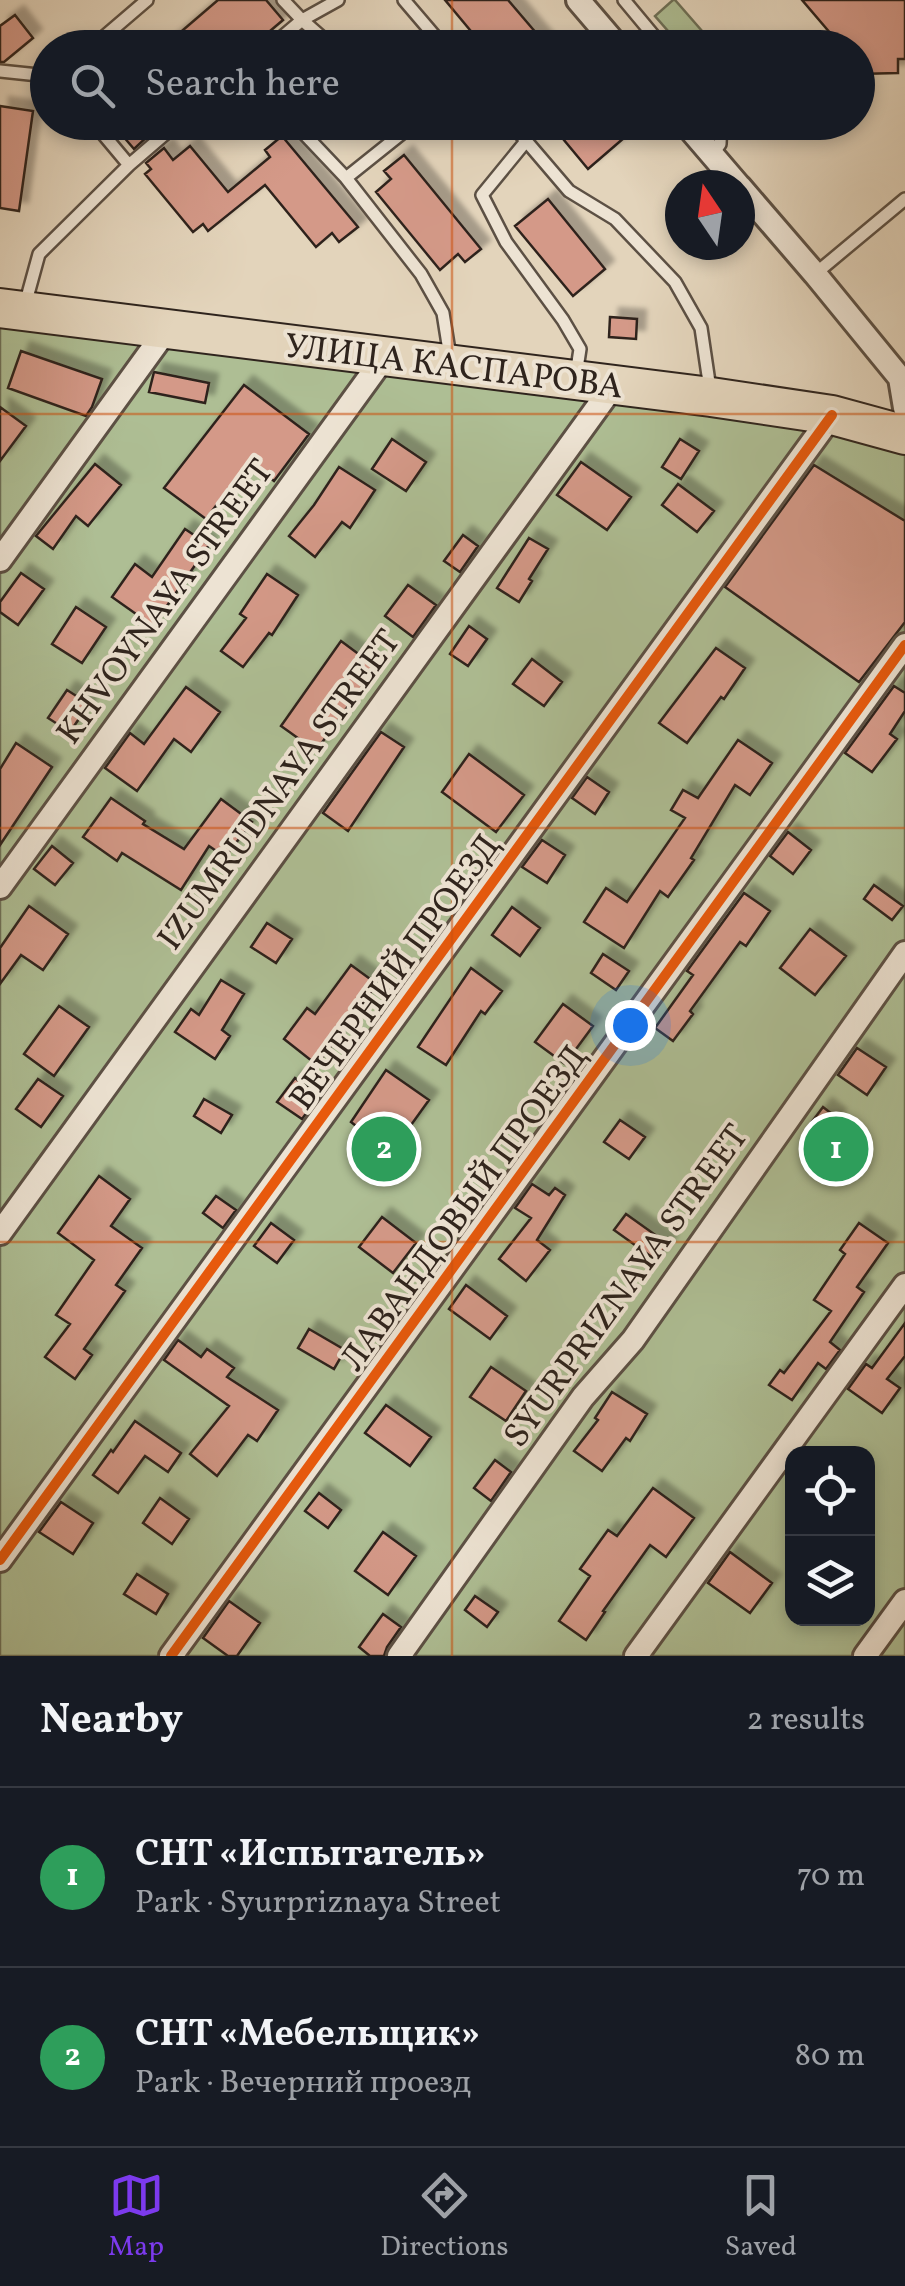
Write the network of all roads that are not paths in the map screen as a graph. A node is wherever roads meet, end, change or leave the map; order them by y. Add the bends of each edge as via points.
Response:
1 (147, 0) edge
2 (283, 0) edge
3 (338, 0) edge
4 (404, 0) edge
5 (578, 0) edge
6 (624, 0) edge
7 (302, 20) junction
8 (112, 30) edge
9 (290, 30) edge
10 (313, 30) edge
11 (429, 30) edge
12 (604, 30) edge
13 (649, 30) edge
14 (0, 70) edge
15 (30, 74) edge
16 (108, 140) edge
17 (159, 140) edge
18 (310, 140) edge
19 (394, 140) edge
20 (526, 140) joint
21 (699, 140) edge
22 (720, 140) edge
23 (712, 155) junction
24 (129, 165) junction
25 (725, 170) edge
26 (346, 178) junction
27 (755, 204) edge
28 (903, 204) edge
29 (816, 274) junction
30 (12, 309) edge
31 (167, 329) junction
32 (385, 356) junction
33 (451, 366) junction
34 (576, 380) junction
35 (613, 386) junction
36 (711, 397) junction
37 (905, 408) edge
38 (832, 415) junction
39 (905, 435) edge
40 (0, 560) edge
41 (905, 645) edge
42 (0, 887) edge
43 (905, 953) edge
44 (0, 1234) edge
45 (905, 1286) edge
46 (0, 1560) edge
47 (905, 1601) edge
48 (171, 1656) edge
49 (399, 1656) edge
50 (636, 1656) edge
51 (865, 1656) edge

1 - 8 lane
2 - 7 lane
3 - 7 lane
4 - 11 lane
5 - 12 street
6 - 13 lane
7 - 9 lane
7 - 10 lane
14 - 15 lane
16 - 24 lane
17 - 24 lane
18 - 26 lane
19 - 26 lane
20 - 34 lane via 482,194 506,242 580,348
20 - 36 lane via 569,191 615,219 676,282 701,328
21 - 23 street
22 - 23 lane
23 - 25 street
24 - 30 lane via 39,254
26 - 33 lane via 436,300
27 - 29 street
28 - 29 lane
29 - 37 street via 900,378
30 - 31 main road, УЛИЦА КАСПАРОВА
31 - 32 main road, УЛИЦА КАСПАРОВА
31 - 40 street
32 - 33 main road, УЛИЦА КАСПАРОВА
32 - 42 street, KHVOYNAYA STREET
33 - 34 main road, УЛИЦА КАСПАРОВА
34 - 35 main road, УЛИЦА КАСПАРОВА
35 - 36 main road, УЛИЦА КАСПАРОВА
35 - 44 street, IZUMRUDNAYA STREET
36 - 38 main road, УЛИЦА КАСПАРОВА
38 - 39 main road, УЛИЦА КАСПАРОВА
38 - 46 street, ВЕЧЕРНИЙ ПРОЕЗД
41 - 48 street, ЛАВАНДОВЫЙ ПРОЕЗД
43 - 49 street, SYURPRIZNAYA STREET via 633,1340 583,1397
45 - 50 street
47 - 51 street

